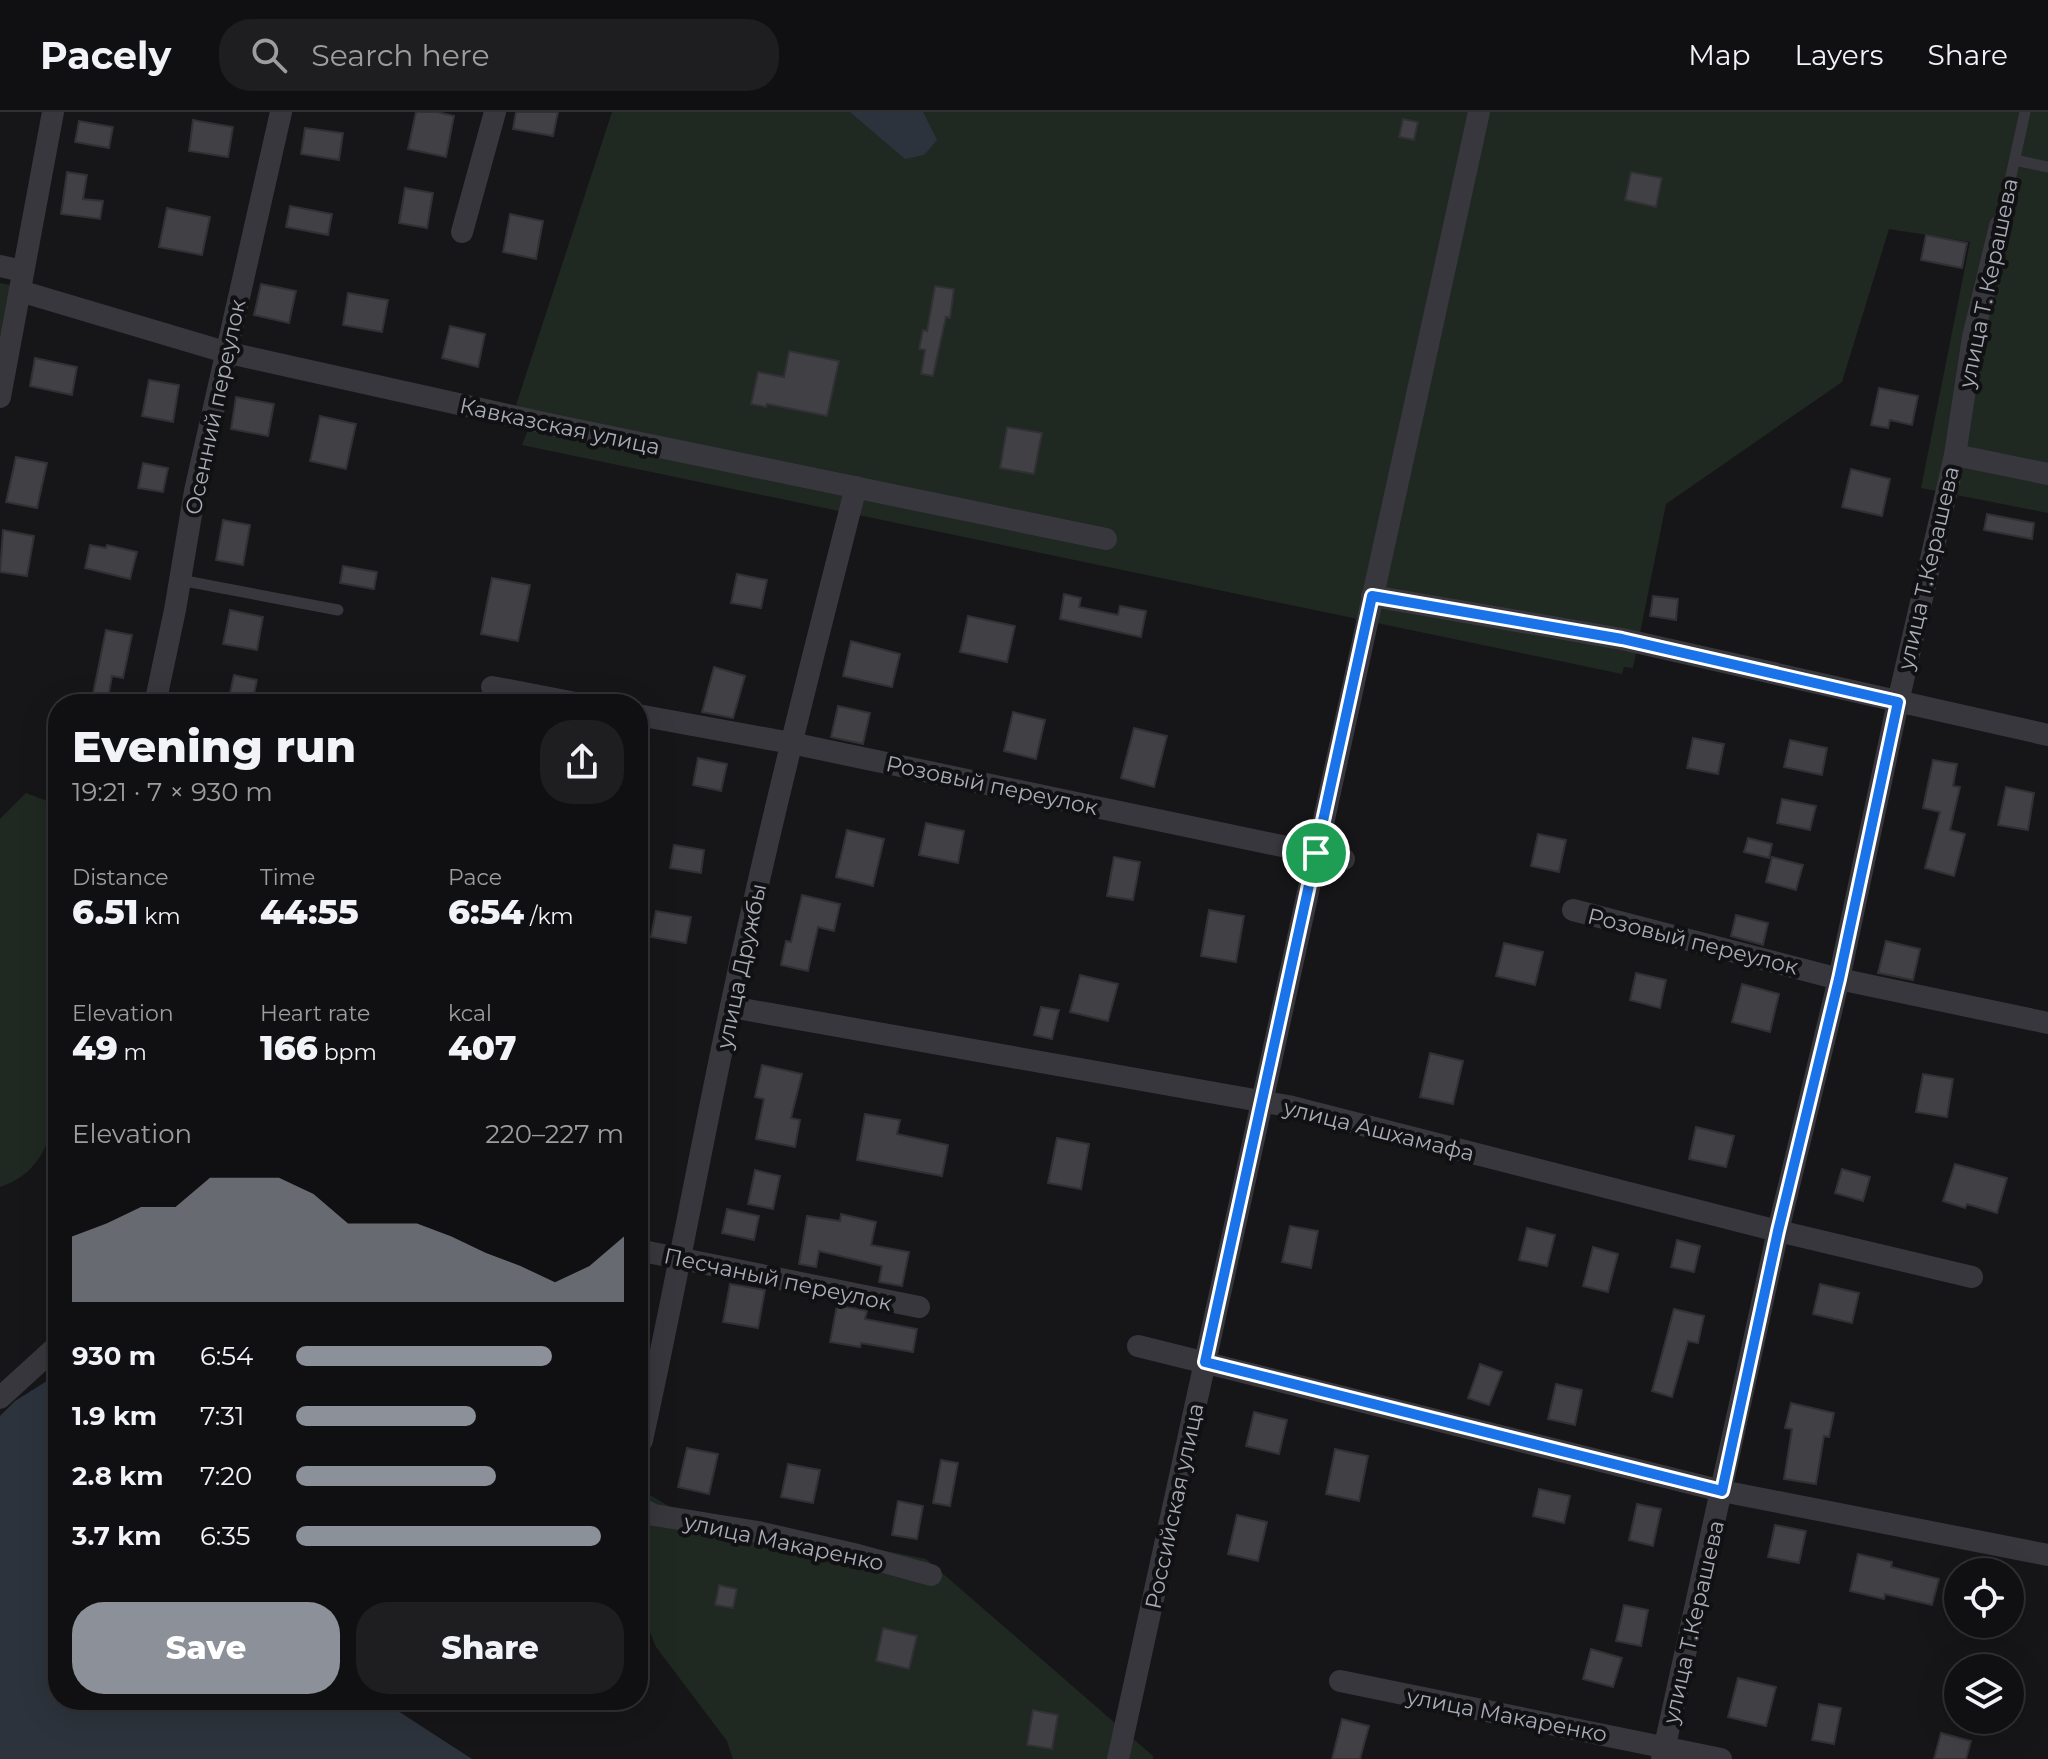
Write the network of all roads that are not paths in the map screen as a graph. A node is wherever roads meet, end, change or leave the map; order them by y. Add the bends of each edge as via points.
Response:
1 (53, 112) edge
2 (281, 112) edge
3 (495, 112) edge
4 (1479, 112) edge
5 (2025, 112) edge
6 (2015, 160) junction
7 (2048, 167) edge
8 (2000, 226) joint
9 (462, 232) dead end
10 (14, 276) edge
11 (225, 352) junction
12 (0, 397) edge
13 (1955, 455) junction
14 (2048, 474) edge
15 (856, 487) junction
16 (1106, 539) dead end
17 (180, 580) junction
18 (1372, 596) junction
19 (338, 610) dead end
20 (492, 687) dead end
21 (157, 694) edge
22 (529, 694) edge
23 (1898, 702) junction
24 (648, 717) edge
25 (2048, 735) edge
26 (791, 743) junction
27 (1316, 853) junction
28 (1344, 859) dead end
29 (1573, 910) dead end
30 (1839, 979) junction
31 (731, 1007) junction
32 (2048, 1023) edge
33 (1262, 1101) junction
34 (1778, 1231) junction
35 (648, 1252) edge
36 (682, 1258) junction
37 (1972, 1277) dead end
38 (919, 1307) dead end
39 (1138, 1346) dead end
40 (48, 1354) edge
41 (1205, 1362) junction
42 (0, 1398) edge
43 (648, 1413) edge
44 (1722, 1491) junction
45 (648, 1512) edge
46 (2048, 1555) edge
47 (931, 1575) dead end
48 (1340, 1681) dead end
49 (1663, 1753) edge
50 (1118, 1759) edge
51 (1721, 1759) edge

1 - 10 street
2 - 11 street, Осенний переулок
3 - 9 street
4 - 18 street, Российская улица
5 - 6 lane, улица Т. Керашева
6 - 7 lane
6 - 8 lane, улица Т. Керашева
8 - 13 street, улица Т. Керашева via 1973,337
10 - 11 street, Кавказcкая улица
10 - 12 street
11 - 15 street, Кавказcкая улица
11 - 17 street, Осенний переулок
13 - 14 street
13 - 23 street, улица Т.Керашева
15 - 16 street, Кавказcкая улица
15 - 26 street, улица Дружбы
17 - 19 lane
17 - 21 street, Осенний переулок
18 - 23 street via 1622,639
18 - 27 street, Российская улица
20 - 22 street
23 - 25 street
23 - 30 street, улица Т.Керашева
24 - 26 street, Розовый переулок
26 - 27 street, Розовый переулок
26 - 31 street, улица Дружбы
27 - 28 street, Розовый переулок
27 - 33 street, Российская улица
29 - 30 street, Розовый переулок
30 - 32 street, Розовый переулок
30 - 34 street, улица Т.Керашева
31 - 33 street, улица Ашхамафа
31 - 36 street, улица Дружбы
33 - 34 street, улица Ашхамафа
33 - 41 street, Российская улица
34 - 37 street, улица Ашхамафа
34 - 44 street, улица Т.Керашева
35 - 36 street, Песчаный переулок
36 - 38 street, Песчаный переулок
36 - 43 street, улица Дружбы
39 - 41 street
40 - 42 street
41 - 44 street
41 - 50 street, Российская улица
44 - 46 street
44 - 49 street, улица Т.Керашева
45 - 47 street, улица Макаренко via 758,1532
48 - 49 street, улица Макаренко
49 - 51 street, улица Макаренко

